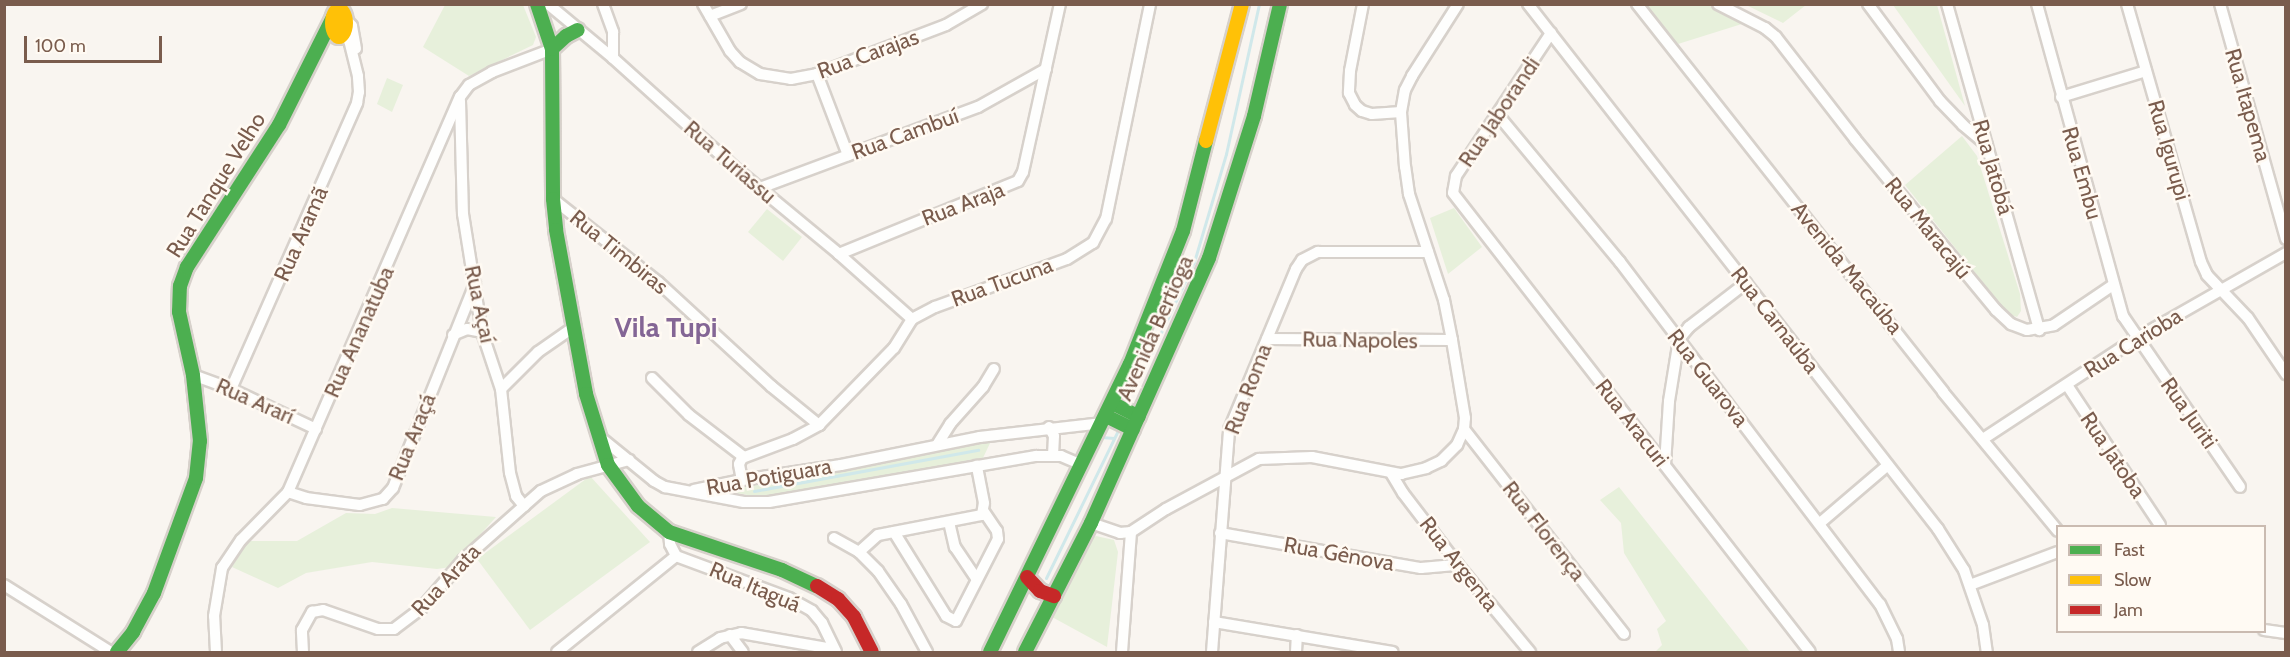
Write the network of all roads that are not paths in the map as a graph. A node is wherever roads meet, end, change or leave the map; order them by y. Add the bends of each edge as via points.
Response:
1 (537, 4) edge
2 (548, 4) edge
3 (603, 4) edge
4 (703, 4) edge
5 (741, 4) edge
6 (982, 4) edge
7 (1060, 4) edge
8 (1150, 4) edge
9 (1242, 4) edge
10 (1280, 4) edge
11 (1363, 4) edge
12 (1458, 4) edge
13 (1528, 4) edge
14 (1637, 4) edge
15 (1718, 4) edge
16 (1868, 4) edge
17 (1947, 4) edge
18 (2037, 4) edge
19 (2127, 4) edge
20 (2220, 4) edge
21 (339, 12) edge
22 (710, 16) junction
23 (579, 30) junction
24 (1551, 33) junction
25 (552, 49) junction
26 (614, 58) junction
27 (1046, 69) junction
28 (2146, 71) junction
29 (817, 74) junction
30 (460, 97) junction
31 (2061, 97) junction
32 (1401, 112) junction
33 (1498, 115) junction
34 (1987, 145) junction
35 (848, 155) junction
36 (760, 189) junction
37 (1453, 193) joint
38 (553, 199) junction
39 (2286, 239) edge
40 (1428, 252) junction
41 (2286, 253) edge
42 (839, 254) junction
43 (1746, 283) junction
44 (475, 284) junction
45 (2113, 285) junction
46 (2221, 290) junction
47 (912, 319) junction
48 (573, 327) junction
49 (2039, 330) junction
50 (482, 332) junction
51 (453, 335) junction
52 (2138, 338) junction
53 (1267, 339) junction
54 (1679, 339) junction
55 (1452, 340) junction
56 (994, 369) dead end
57 (2286, 374) edge
58 (193, 375) junction
59 (652, 378) dead end
60 (2067, 385) junction
61 (231, 388) junction
62 (501, 389) junction
63 (1107, 414) junction
64 (1136, 423) junction
65 (819, 425) junction
66 (1049, 427) junction
67 (316, 429) junction
68 (1464, 429) junction
69 (596, 434) junction
70 (1983, 439) junction
71 (937, 445) junction
72 (1053, 455) junction
73 (744, 457) junction
74 (629, 460) junction
75 (608, 465) junction
76 (1082, 465) junction
77 (1665, 465) junction
78 (1888, 465) junction
79 (977, 466) junction
80 (1392, 473) junction
81 (1223, 477) junction
82 (742, 480) junction
83 (2240, 488) dead end
84 (288, 492) junction
85 (689, 492) junction
86 (524, 506) junction
87 (984, 512) junction
88 (949, 522) junction
89 (1091, 523) junction
90 (1820, 523) junction
91 (2160, 525) edge
92 (2056, 529) edge
93 (669, 532) junction
94 (894, 532) junction
95 (1131, 532) junction
96 (1220, 533) junction
97 (834, 538) dead end
98 (859, 552) junction
99 (2056, 553) edge
100 (676, 556) junction
101 (1458, 565) junction
102 (1027, 577) junction
103 (976, 578) junction
104 (4, 585) edge
105 (1970, 585) junction
106 (1054, 596) junction
107 (1214, 622) junction
108 (2266, 630) edge
109 (1624, 633) dead end
110 (2286, 633) edge
111 (730, 635) junction
112 (1297, 635) junction
113 (834, 651) edge
114 (111, 652) edge
115 (117, 652) edge
116 (216, 652) edge
117 (303, 652) edge
118 (557, 652) edge
119 (698, 652) edge
120 (743, 652) edge
121 (872, 652) edge
122 (927, 652) edge
123 (990, 652) edge
124 (1025, 652) edge
125 (1122, 652) edge
126 (1212, 652) edge
127 (1296, 652) edge
128 (1393, 652) edge
129 (1530, 652) edge
130 (1810, 652) edge
131 (1899, 652) edge
132 (1988, 652) edge

1 - 25 street
2 - 23 street, Rua Turiassu
3 - 26 street via 613,32
4 - 22 street
5 - 22 street
6 - 29 street, Rua Carajas via 945,25
7 - 27 street, Rua Araja
8 - 47 street, Rua Tucuna via 1106,219 1093,243 1067,259
9 - 63 street, Avenida Bertioga via 1184,231
10 - 64 street, Avenida Bertioga via 1254,116 1228,204 1193,297
11 - 32 street via 1349,93 1362,111
12 - 32 street via 1412,76
13 - 24 street, Rua Carnaúba
14 - 70 street, Avenida Macaúba
15 - 49 street, Rua Maracajú via 1776,37 1995,310 2011,324
16 - 34 street via 1940,101
17 - 34 street, Rua Jatobá
18 - 31 street, Rua Embu
19 - 28 street, Rua Igurupi
20 - 39 street, Rua Itapema
21 - 58 street, Rua Tanque Velho via 279,125 187,267 180,286 179,312
21 - 61 street, Rua Aramã via 358,76 359,92 351,122
22 - 29 street, Rua Carajas via 730,51 749,69 777,79
23 - 25 street
23 - 26 street, Rua Turiassu
24 - 33 street, Rua Jaborandi
24 - 43 street, Rua Carnaúba
25 - 30 street, Rua Ananatuba via 478,79
25 - 38 street
26 - 36 street, Rua Turiassu
27 - 35 street, Rua Cambuí via 978,107
27 - 42 street, Rua Araja via 1023,172 1015,184
28 - 31 street
28 - 46 street, Rua Igurupi via 2201,262
29 - 35 street
30 - 44 street, Rua Açaí via 463,214
30 - 67 street, Rua Ananatuba
31 - 45 street, Rua Embu
32 - 40 street via 1409,194
33 - 37 street, Rua Jaborandi via 1456,176
33 - 54 street, Rua Guarova
34 - 49 street, Rua Jatobá
35 - 36 street, Rua Cambuí
36 - 42 street, Rua Turiassu
37 - 77 street, Rua Aracuri
38 - 48 street
38 - 65 street, Rua Timbiras via 658,282
40 - 53 street, Rua Roma via 1326,251 1308,256 1296,269
40 - 55 street
41 - 46 street, Rua Carioba
42 - 47 street, Rua Turiassu
43 - 54 street
43 - 78 street, Rua Carnaúba
44 - 50 street, Rua Açaí
44 - 51 street, Rua Araçá
45 - 49 street via 2054,325
45 - 52 street, Rua Embu via 2123,316
46 - 52 street, Rua Carioba
46 - 57 street, Rua Igurupi via 2240,308
47 - 65 street via 894,348
48 - 62 street via 538,352
48 - 69 street
50 - 51 street via 467,329
50 - 62 street, Rua Açaí
51 - 84 street, Rua Araçá via 393,488 383,499 360,506
52 - 60 street, Rua Carioba
52 - 83 street, Rua Juriti
53 - 55 street, Rua Napoles
53 - 81 street, Rua Roma via 1229,430
54 - 77 street via 1669,401
54 - 90 street, Rua Guarova
55 - 68 street
56 - 71 street
58 - 61 street, Rua Ararí
58 - 115 street, Rua Tanque Velho via 200,441 196,478 154,593
59 - 73 street via 689,415
60 - 70 street, Rua Carioba
60 - 91 street, Rua Jatoba
61 - 67 street, Rua Ararí
62 - 86 street, Rua Açaí via 510,473 516,496
63 - 64 street
63 - 66 street, Rua Potiguara
63 - 76 street, Avenida Bertioga
64 - 89 street, Avenida Bertioga
65 - 73 street
66 - 71 street, Rua Potiguara
66 - 72 street via 1054,436
67 - 84 street, Rua Ananatuba
68 - 80 street via 1457,445 1441,461 1410,474
68 - 109 street, Rua Florença
69 - 74 street
69 - 75 street
70 - 92 street, Avenida Macaúba
71 - 82 street, Rua Potiguara
72 - 76 street, Rua Potiguara
72 - 79 street, Rua Potiguara
73 - 82 street via 740,464
74 - 75 street, Rua Arata
74 - 85 street via 665,487
75 - 86 street, Rua Arata via 555,483
75 - 93 street via 638,506
76 - 102 street, Avenida Bertioga
77 - 130 street, Rua Aracuri
78 - 90 street
78 - 105 street, Rua Carnaúba via 1956,556
79 - 85 street, Rua Potiguara via 769,502 744,502
79 - 87 street
80 - 81 street via 1312,457 1278,457 1259,459
80 - 101 street, Rua Argenta
81 - 95 street
81 - 96 street, Rua Roma
82 - 85 street, Rua Potiguara
84 - 116 street, Rua Ananatuba via 241,540 222,568 214,616
86 - 117 street, Rua Arata via 463,560 421,609 400,626 378,629 315,610 302,630
87 - 88 street via 978,517
87 - 103 street via 999,535
88 - 94 street
88 - 103 street via 955,547
89 - 95 street via 1120,533
89 - 106 street, Avenida Bertioga
90 - 131 street, Rua Guarova via 1880,604
93 - 100 street
93 - 121 street via 782,570 824,589 854,617
94 - 98 street via 874,537
94 - 103 street via 950,620 960,618
95 - 125 street
96 - 101 street, Rua Gênova via 1421,568
96 - 107 street, Rua Roma
97 - 98 street
98 - 122 street via 892,589
99 - 105 street
100 - 113 street, Rua Itaguá via 802,604 822,623
100 - 118 street
101 - 129 street, Rua Argenta
102 - 106 street via 1040,591
102 - 123 street, Avenida Bertioga
104 - 114 street
105 - 132 street, Rua Carnaúba
106 - 124 street, Avenida Bertioga
107 - 112 street
107 - 126 street, Rua Roma
108 - 110 street
111 - 113 street via 754,634
111 - 119 street
111 - 120 street
112 - 127 street
112 - 128 street

